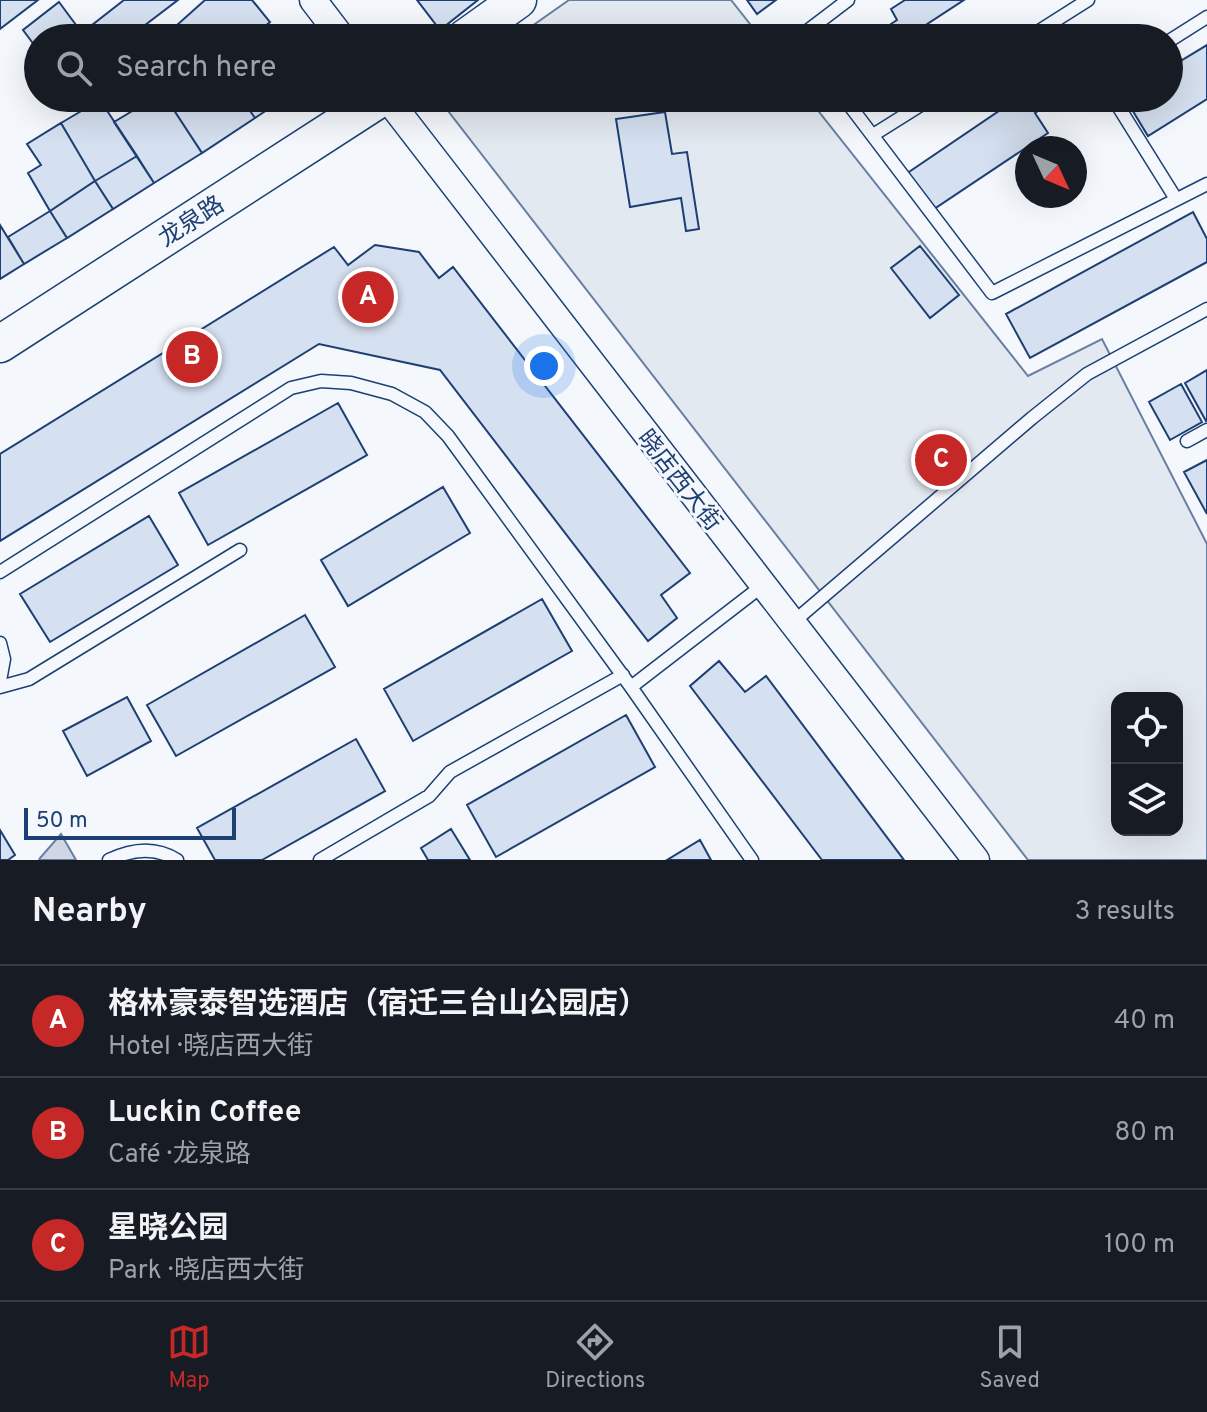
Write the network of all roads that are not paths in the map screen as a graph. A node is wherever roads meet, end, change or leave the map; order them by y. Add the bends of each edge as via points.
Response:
1 (313, 0) edge
2 (518, 0) edge
3 (848, 0) edge
4 (1088, 0) edge
5 (1207, 17) edge
6 (331, 24) edge
7 (485, 24) edge
8 (816, 24) edge
9 (1050, 24) edge
10 (1183, 32) edge
11 (362, 112) edge
12 (395, 112) edge
13 (855, 112) edge
14 (910, 112) edge
15 (1122, 112) edge
16 (873, 135) junction
17 (1207, 184) edge
18 (1176, 199) junction
19 (1207, 309) edge
20 (0, 344) edge
21 (1207, 430) edge
22 (1187, 441) dead end
23 (240, 550) dead end
24 (0, 572) edge
25 (762, 586) junction
26 (791, 624) junction
27 (0, 643) edge
28 (623, 675) junction
29 (0, 681) edge
30 (0, 687) edge
31 (631, 687) junction
32 (109, 860) edge
33 (177, 860) edge
34 (320, 860) edge
35 (752, 860) edge
36 (976, 860) edge

1 - 6 street
2 - 7 street
3 - 8 lane
4 - 9 lane
5 - 10 lane
11 - 20 street, 龙泉路
12 - 25 street, 晓店西大街
13 - 16 lane
14 - 16 lane
15 - 18 lane
16 - 18 lane via 992,293
17 - 18 lane
19 - 26 lane via 1087,374
21 - 22 lane
23 - 30 lane via 29,679
24 - 28 lane via 291,388 321,381 351,383 392,394 425,412 448,436
25 - 26 street, 晓店西大街
25 - 31 lane
26 - 36 street, 晓店西大街
27 - 29 lane
28 - 31 lane
28 - 34 lane via 450,772 429,796
31 - 35 lane
32 - 33 lane via 146,849

